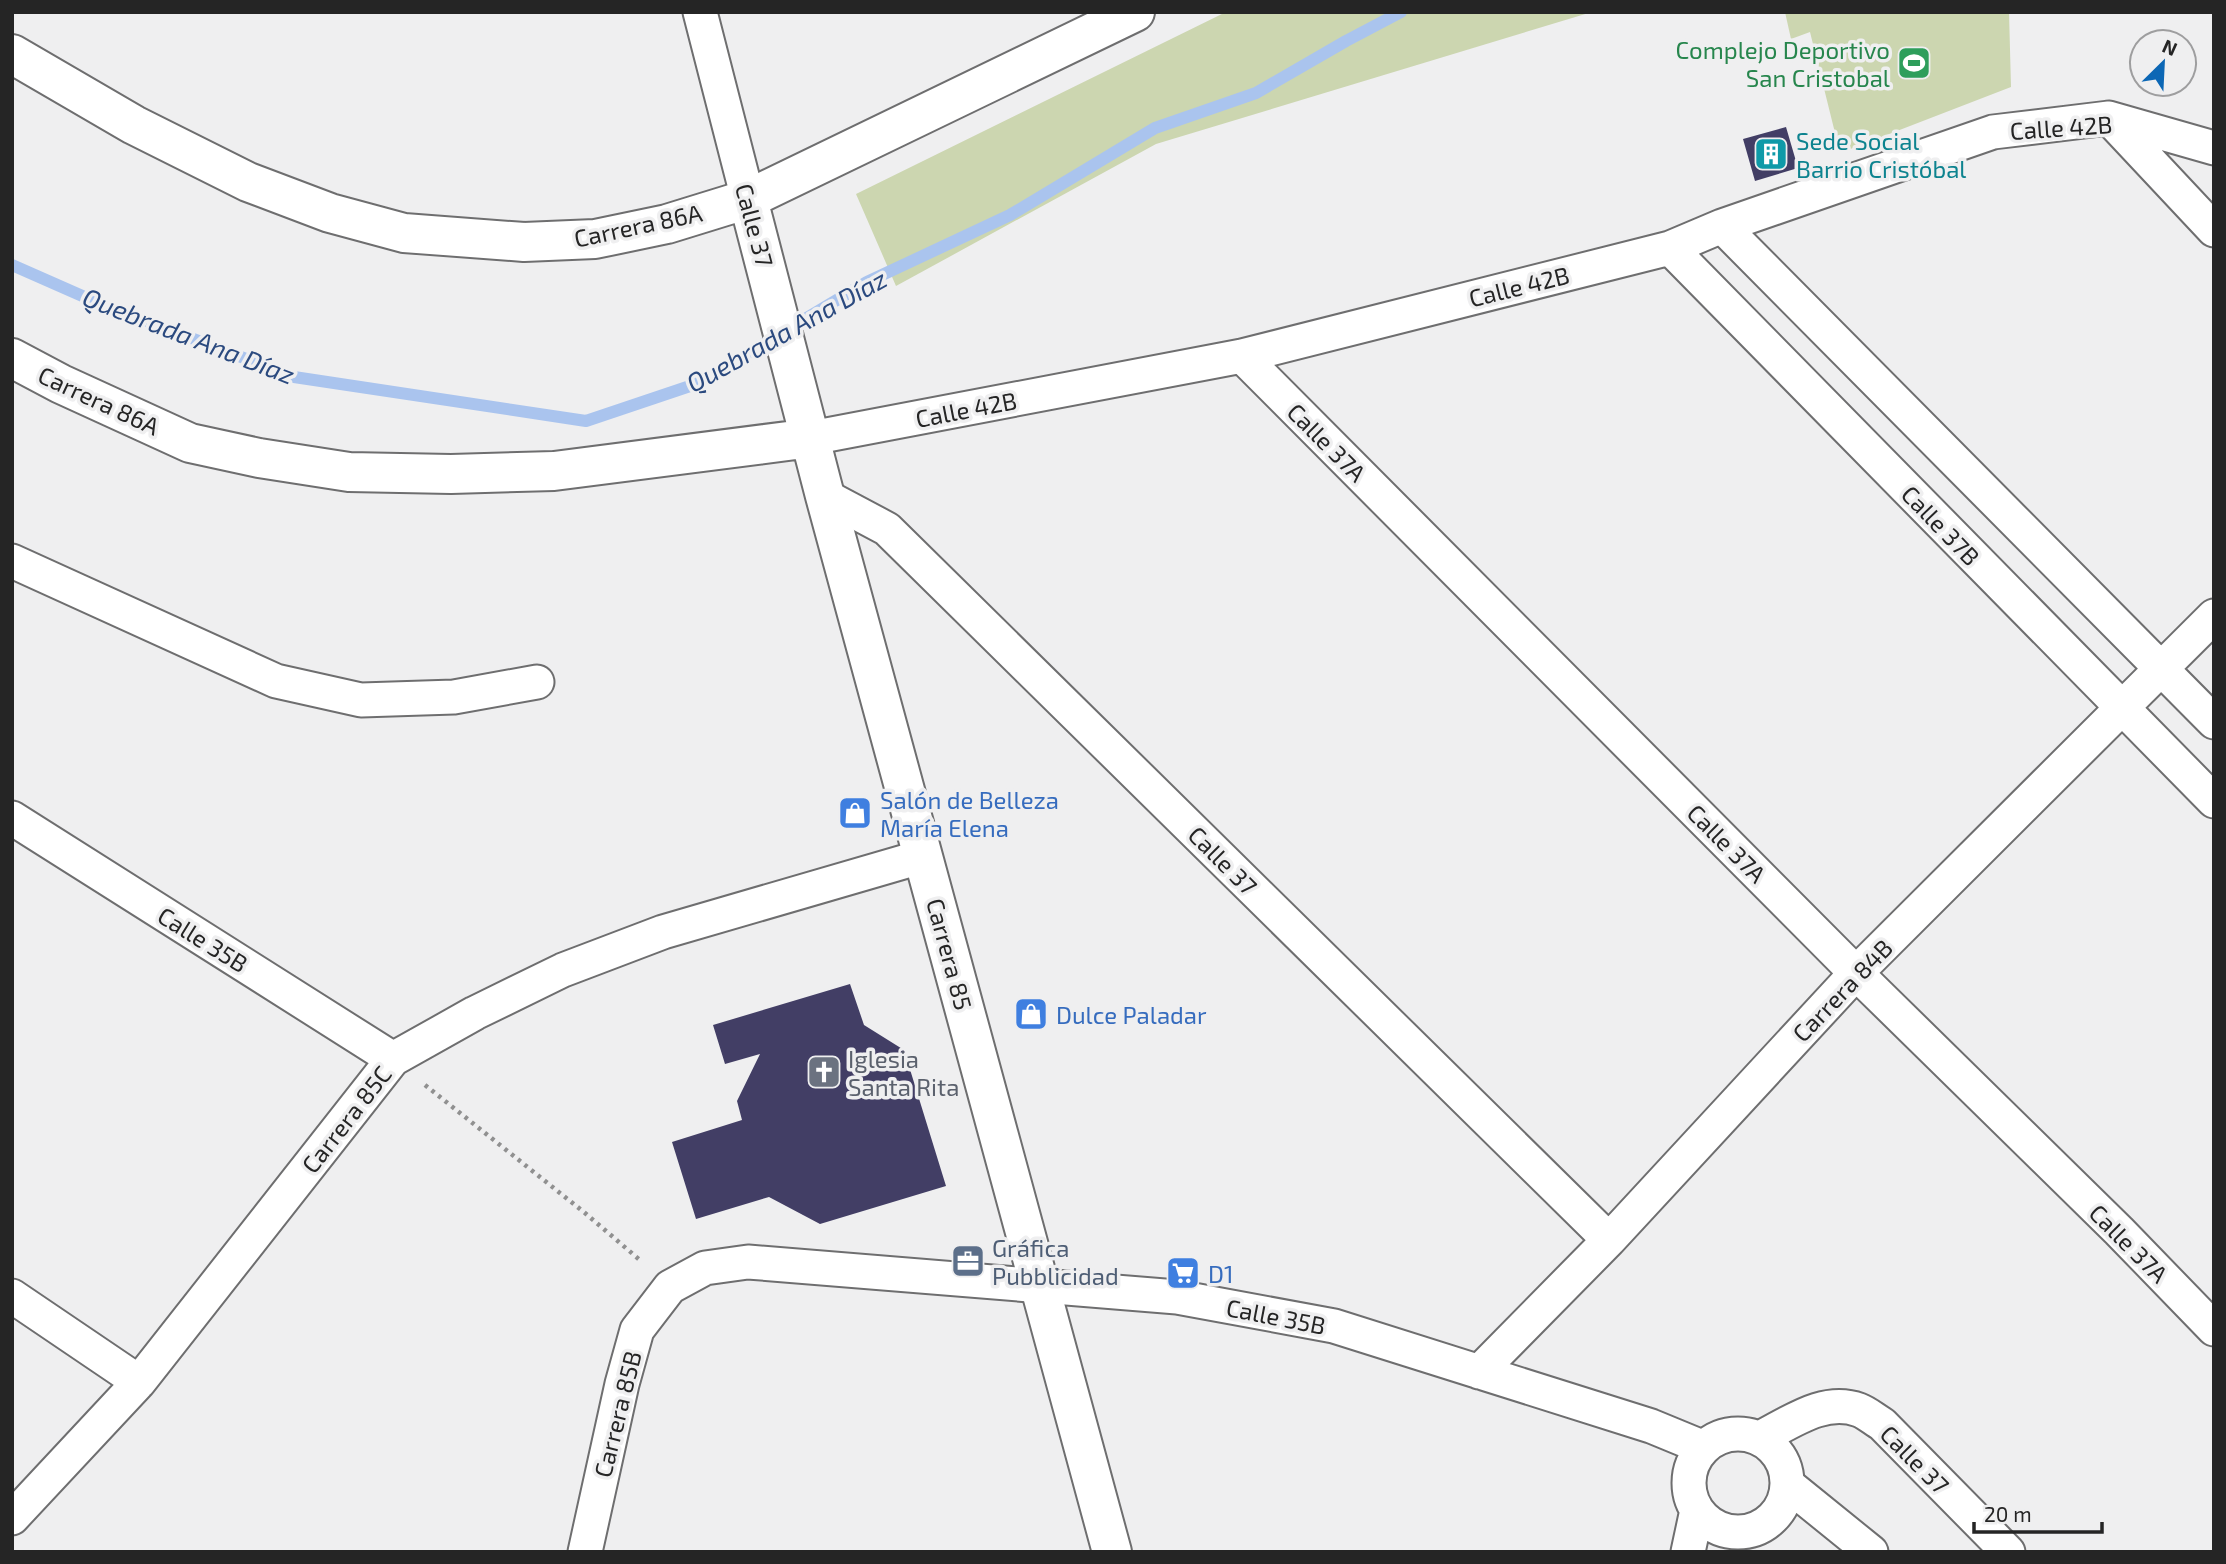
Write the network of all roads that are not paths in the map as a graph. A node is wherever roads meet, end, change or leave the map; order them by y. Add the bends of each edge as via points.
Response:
1 (700, 12) edge
2 (1135, 12) edge
3 (12, 54) edge
4 (2109, 118) junction
5 (2214, 148) edge
6 (748, 199) junction
7 (1722, 226) junction
8 (2214, 230) edge
9 (1670, 248) junction
10 (1242, 356) junction
11 (12, 358) edge
12 (811, 438) junction
13 (825, 496) junction
14 (12, 561) edge
15 (2214, 616) edge
16 (2161, 669) junction
17 (537, 682) dead end
18 (2122, 710) junction
19 (2214, 722) edge
20 (2214, 801) edge
21 (12, 818) edge
22 (923, 856) junction
23 (1856, 972) junction
24 (393, 1059) junction
25 (1609, 1240) junction
26 (1039, 1286) junction
27 (670, 1287) joint
28 (12, 1296) edge
29 (2214, 1329) edge
30 (1479, 1372) junction
31 (139, 1382) junction
32 (1760, 1438) junction
33 (1702, 1447) junction
34 (1787, 1484) junction
35 (1697, 1510) junction
36 (12, 1518) edge
37 (585, 1552) edge
38 (1112, 1552) edge
39 (1688, 1552) edge
40 (1871, 1552) edge
41 (2008, 1552) edge

1 - 6 street, Calle 37
2 - 6 street, Carrera 86A
3 - 6 street, Carrera 86A via 134,125 248,182 330,213 404,233 524,242 595,239 667,224
4 - 5 street, Calle 42B
4 - 7 street, Calle 42B via 1993,132
4 - 8 street
6 - 12 street, Calle 37
7 - 9 street, Calle 42B
7 - 16 street
9 - 10 street, Calle 42B
9 - 18 street, Calle 37B
10 - 12 street, Calle 42B
10 - 23 street, Calle 37A
11 - 12 street, Carrera 86A via 190,443 349,472 554,471
12 - 13 street, Carrera 85
13 - 22 street, Carrera 85
13 - 25 street, Calle 37 via 887,529
14 - 17 street via 276,681 361,700 454,697
15 - 16 street, Carrera 84B
16 - 18 street, Carrera 84B
16 - 19 street
18 - 20 street, Calle 37B
18 - 23 street, Carrera 84B
21 - 24 street, Calle 35B
22 - 24 street, Carrera 85C via 663,932 564,970
22 - 26 street, Carrera 85
23 - 25 street, Carrera 84B
23 - 29 street, Calle 37A
24 - 31 street, Carrera 85C
25 - 30 street, Carrera 84B
26 - 27 street, Calle 35B via 748,1262 705,1268
26 - 30 street, Calle 35B via 1177,1297 1334,1326
26 - 38 street, Carrera 85
27 - 37 street, Carrera 85B via 638,1330
28 - 31 street
30 - 33 street, Calle 35B via 1651,1426
31 - 36 street, Carrera 85C
32 - 33 street via 1730,1433
32 - 34 street via 1780,1457
32 - 41 street, Calle 37 via 1822,1407 1861,1410 1882,1424
33 - 35 street via 1691,1466 1688,1489
34 - 35 street via 1780,1509 1760,1526 1740,1532 1715,1527
34 - 40 street
35 - 39 street

